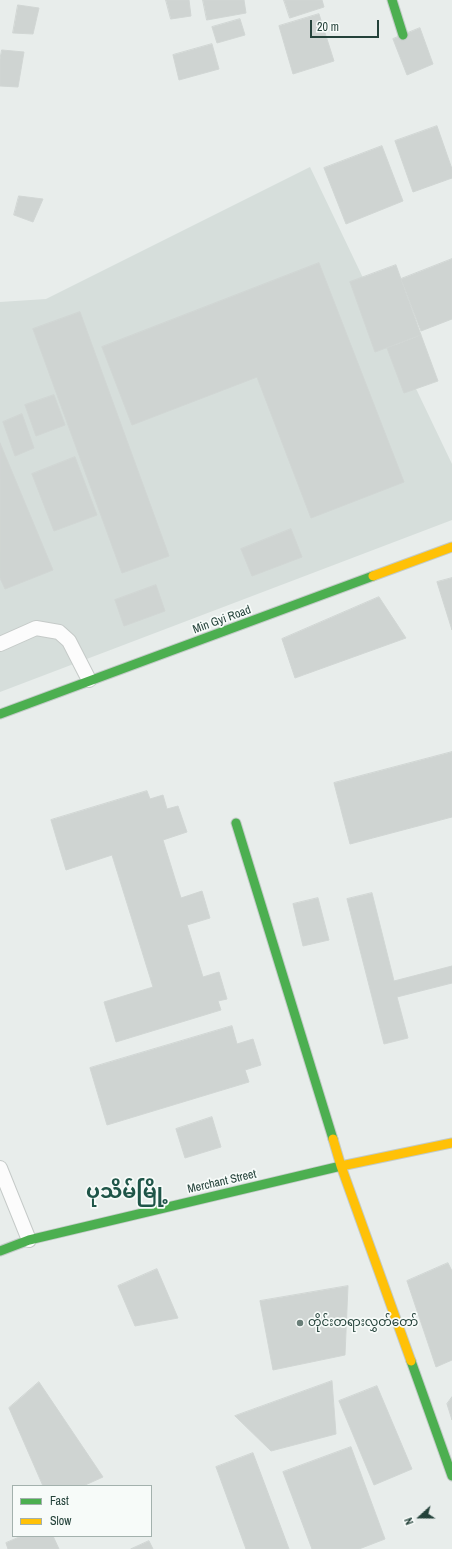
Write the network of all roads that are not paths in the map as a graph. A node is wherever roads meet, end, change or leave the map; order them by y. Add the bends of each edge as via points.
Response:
1 (392, 0) edge
2 (403, 35) dead end
3 (452, 547) edge
4 (0, 644) edge
5 (89, 680) junction
6 (0, 714) edge
7 (236, 823) dead end
8 (452, 1143) edge
9 (341, 1166) junction
10 (0, 1168) edge
11 (29, 1240) junction
12 (0, 1251) edge
13 (452, 1476) edge

1 - 2 main road
3 - 5 main road, Min Gyi Road
4 - 5 lane via 36,628 59,632 70,641
5 - 6 main road, Min Gyi Road
7 - 9 main road
8 - 9 main road, Merchant Street
9 - 11 main road, Merchant Street
9 - 13 main road
10 - 11 lane
11 - 12 main road, Merchant Street

